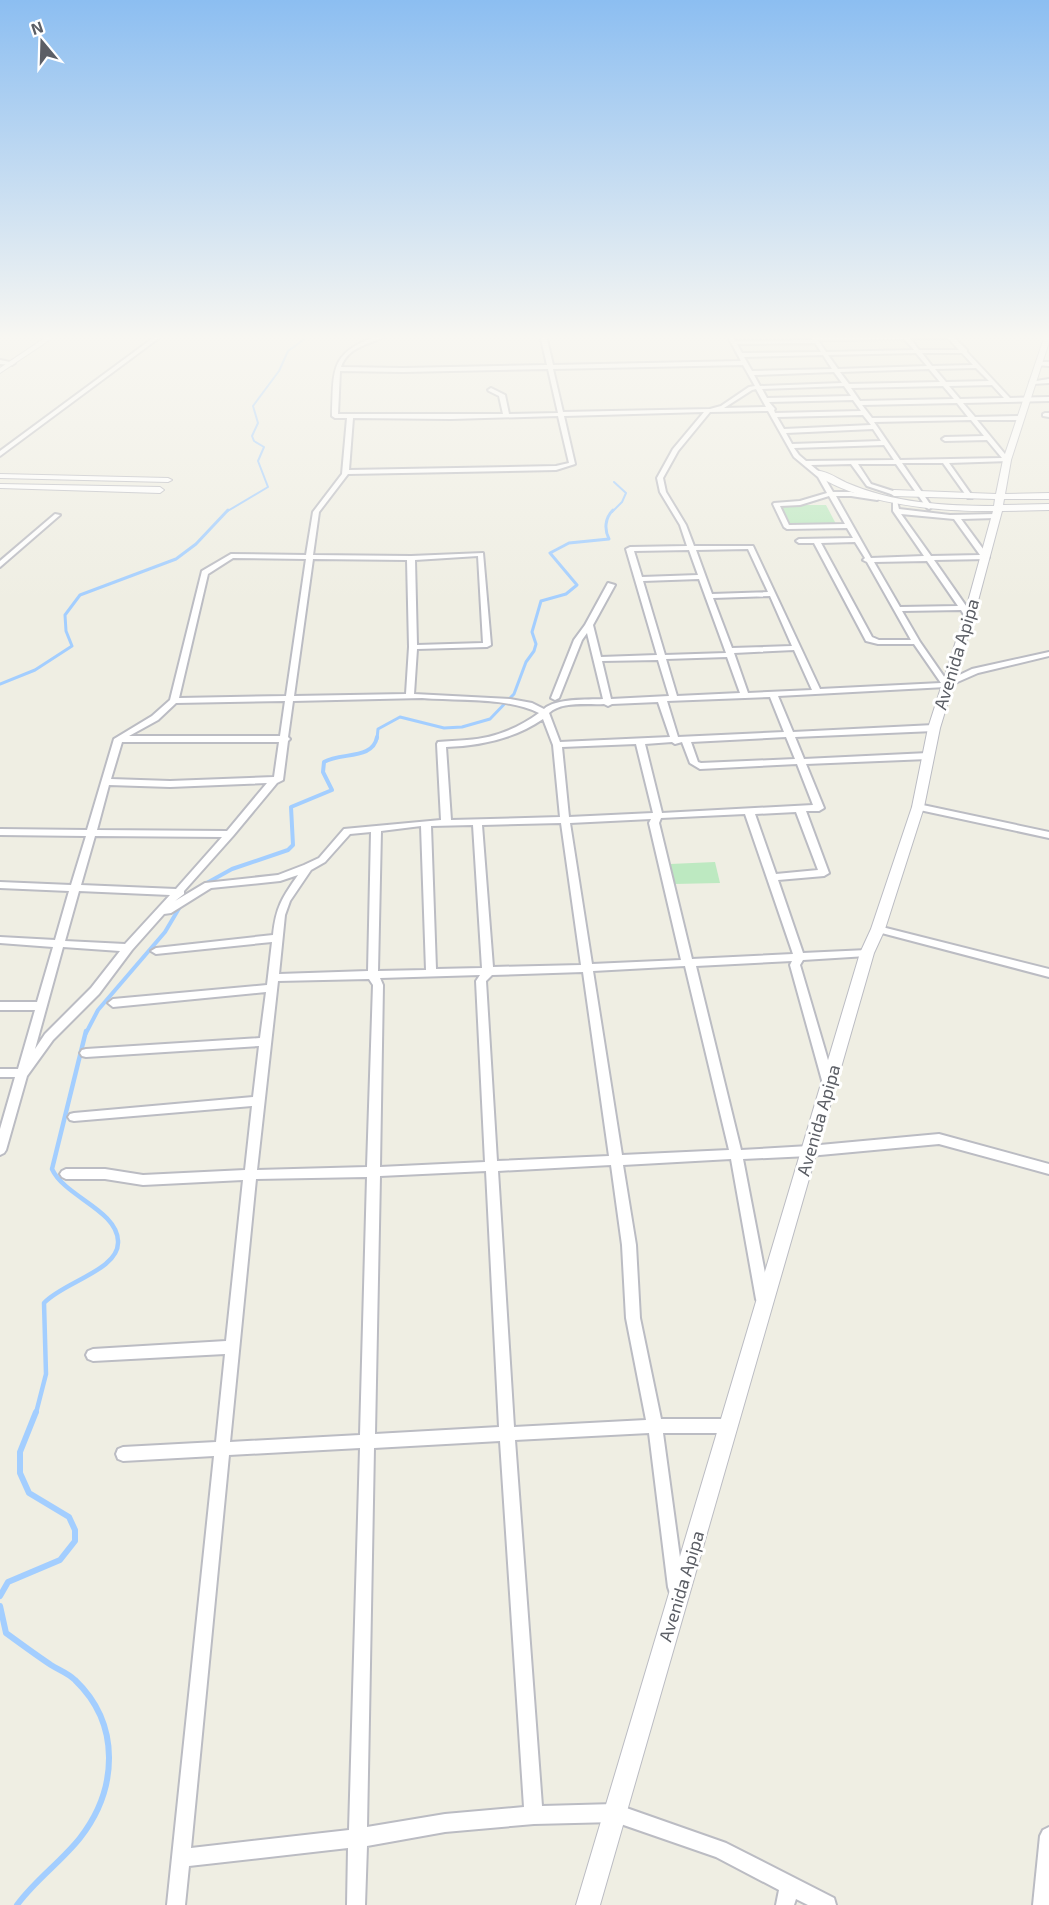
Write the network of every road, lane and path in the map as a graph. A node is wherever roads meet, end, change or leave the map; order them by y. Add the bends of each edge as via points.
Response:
1 (41, 424) edge
2 (349, 424) edge
3 (562, 424) edge
4 (697, 424) edge
5 (779, 424) edge
6 (874, 424) edge
7 (977, 424) edge
8 (1018, 424) edge
9 (876, 427) junction
10 (783, 431) junction
11 (989, 438) junction
12 (945, 439) dead end
13 (887, 443) junction
14 (790, 446) junction
15 (0, 454) edge
16 (1007, 460) junction
17 (900, 461) junction
18 (945, 461) junction
19 (853, 462) junction
20 (805, 463) junction
21 (345, 472) junction
22 (817, 472) junction
23 (0, 476) edge
24 (168, 480) dead end
25 (0, 486) edge
26 (160, 490) dead end
27 (894, 493) joint
28 (830, 494) junction
29 (922, 495) junction
30 (1049, 496) edge
31 (970, 497) junction
32 (1001, 497) junction
33 (878, 498) junction
34 (895, 507) junction
35 (929, 507) junction
36 (1049, 507) edge
37 (997, 512) junction
38 (57, 515) dead end
39 (957, 518) junction
40 (848, 526) junction
41 (856, 540) junction
42 (799, 541) dead end
43 (817, 541) junction
44 (691, 548) junction
45 (984, 557) junction
46 (308, 558) junction
47 (411, 558) junction
48 (867, 560) junction
49 (930, 560) junction
50 (0, 565) edge
51 (701, 577) junction
52 (638, 579) junction
53 (610, 585) dead end
54 (772, 594) junction
55 (708, 596) junction
56 (962, 608) junction
57 (897, 609) junction
58 (969, 616) junction
59 (589, 625) junction
60 (916, 642) junction
61 (413, 647) junction
62 (796, 648) junction
63 (729, 653) junction
64 (1049, 654) edge
65 (661, 658) junction
66 (597, 659) junction
67 (946, 685) junction
68 (817, 692) junction
69 (774, 694) junction
70 (745, 695) junction
71 (410, 696) junction
72 (555, 698) dead end
73 (674, 699) junction
74 (174, 700) junction
75 (291, 700) junction
76 (662, 700) junction
77 (608, 703) junction
78 (546, 713) junction
79 (934, 728) junction
80 (789, 735) junction
81 (118, 739) junction
82 (286, 739) junction
83 (686, 740) junction
84 (675, 741) junction
85 (640, 742) junction
86 (557, 745) junction
87 (928, 756) junction
88 (800, 761) junction
89 (106, 782) junction
90 (273, 782) junction
91 (918, 807) junction
92 (800, 808) junction
93 (749, 811) junction
94 (658, 815) junction
95 (565, 820) junction
96 (446, 822) junction
97 (477, 822) junction
98 (426, 823) junction
99 (376, 829) junction
100 (0, 832) edge
101 (90, 833) junction
102 (230, 834) junction
103 (1049, 835) edge
104 (307, 868) junction
105 (772, 877) junction
106 (0, 885) edge
107 (74, 888) junction
108 (180, 892) junction
109 (151, 923) junction
110 (878, 929) junction
111 (278, 938) junction
112 (0, 940) edge
113 (59, 943) junction
114 (128, 948) junction
115 (156, 951) dead end
116 (867, 953) junction
117 (799, 956) junction
118 (687, 961) junction
119 (589, 968) junction
120 (488, 972) junction
121 (1049, 973) edge
122 (431, 974) junction
123 (373, 975) junction
124 (273, 983) junction
125 (113, 1003) dead end
126 (0, 1006) edge
127 (41, 1006) junction
128 (265, 1042) junction
129 (86, 1053) dead end
130 (24, 1073) junction
131 (0, 1074) edge
132 (829, 1084) junction
133 (258, 1101) junction
134 (74, 1117) dead end
135 (0, 1148) edge
136 (809, 1151) junction
137 (736, 1155) junction
138 (617, 1160) junction
139 (490, 1166) junction
140 (1049, 1169) edge
141 (373, 1172) junction
142 (66, 1174) dead end
143 (250, 1176) junction
144 (764, 1306) junction
145 (233, 1347) junction
146 (93, 1355) dead end
147 (655, 1426) junction
148 (729, 1426) junction
149 (507, 1435) junction
150 (366, 1441) junction
151 (223, 1449) junction
152 (123, 1454) dead end
153 (677, 1596) junction
154 (615, 1813) junction
155 (534, 1815) junction
156 (1049, 1836) edge
157 (358, 1838) junction
158 (181, 1858) junction
159 (787, 1896) edge
160 (176, 1905) edge
161 (356, 1905) edge
162 (588, 1905) edge
163 (827, 1905) edge
164 (1042, 1905) edge

1 - 15 street
2 - 21 street
3 - 21 street via 572,464 568,466
4 - 44 street via 675,450 660,478
5 - 10 street
6 - 9 street
7 - 11 street
8 - 16 street, Avenida Apipa
9 - 10 street
9 - 13 street
10 - 14 street
11 - 12 street
11 - 16 street
13 - 14 street
13 - 17 street
14 - 20 street
16 - 18 street
16 - 32 street, Avenida Apipa
17 - 18 street
17 - 19 street
17 - 29 street
18 - 31 street
19 - 20 street
19 - 27 street via 866,483
20 - 22 street
21 - 46 street via 316,512
22 - 28 street
22 - 33 street
23 - 24 street
25 - 26 street
27 - 29 street
28 - 33 street
28 - 40 street
28 - 40 street via 800,504 776,504 786,527
29 - 31 street
29 - 35 street
30 - 32 street
31 - 32 street
32 - 37 street, Avenida Apipa
33 - 34 street
34 - 35 street
34 - 39 street
34 - 49 street
35 - 37 street
36 - 37 street
37 - 39 street
37 - 45 street, Avenida Apipa
38 - 50 street
39 - 45 street
40 - 41 street
41 - 43 street
41 - 48 street
42 - 43 street
43 - 60 street via 869,639
44 - 51 street
44 - 52 street via 630,549
44 - 54 street via 751,547
45 - 49 street
45 - 58 street, Avenida Apipa
46 - 47 street
46 - 74 street via 231,556 205,573
46 - 75 street
47 - 61 street
47 - 61 street via 481,554 487,645
48 - 49 street
48 - 57 street
49 - 56 street
51 - 52 street
51 - 55 street
52 - 65 street
53 - 59 street
54 - 55 street
54 - 62 street
55 - 63 street
56 - 57 street
56 - 58 street
57 - 60 street
58 - 67 street, Avenida Apipa
59 - 66 street
59 - 72 street via 578,640
60 - 67 street
61 - 71 street
62 - 63 street
62 - 68 street
63 - 65 street
63 - 70 street
64 - 67 street via 975,671
65 - 66 street
65 - 73 street
66 - 77 street
67 - 68 street
67 - 79 street, Avenida Apipa
68 - 69 street
69 - 70 street
69 - 80 street
70 - 73 street
71 - 75 street
71 - 78 street via 510,701
73 - 76 street
74 - 75 street
74 - 81 street via 154,718
75 - 82 street
76 - 77 street
76 - 84 street
77 - 78 street via 560,704
78 - 86 street
78 - 96 street via 530,725 490,741 441,744
79 - 80 street
79 - 87 street, Avenida Apipa
80 - 83 street
80 - 88 street
81 - 82 street
81 - 89 street
82 - 90 street via 280,777
83 - 84 street
83 - 88 street via 695,765
84 - 85 street
85 - 86 street
85 - 94 street
86 - 95 street
87 - 88 street
87 - 91 street, Avenida Apipa
88 - 92 street via 819,808
89 - 90 street
89 - 101 street
90 - 102 street
91 - 103 street
91 - 110 street, Avenida Apipa
92 - 93 street
92 - 105 street via 825,873
93 - 94 street
93 - 105 street
94 - 95 street
94 - 118 street via 654,823
95 - 97 street
95 - 119 street
96 - 97 street
96 - 98 street
97 - 120 street
98 - 99 street
98 - 122 street
99 - 104 street via 347,831 321,860
99 - 123 street
100 - 101 street
101 - 102 street
101 - 107 street
102 - 108 street
104 - 109 street via 280,879 201,887
104 - 111 street via 282,908
105 - 117 street
106 - 107 street
107 - 108 street
107 - 113 street
108 - 109 street
109 - 114 street
110 - 116 street, Avenida Apipa
110 - 121 street
111 - 115 street
111 - 124 street
112 - 113 street
113 - 114 street
113 - 127 street
114 - 130 street via 95,991 49,1036
116 - 117 street
116 - 132 street, Avenida Apipa
117 - 118 street
117 - 132 street via 795,965
118 - 119 street
118 - 137 street via 692,968
119 - 120 street
119 - 138 street
120 - 122 street
120 - 139 street via 481,981
122 - 123 street
123 - 124 street
123 - 141 street via 378,985
124 - 125 street
124 - 128 street
126 - 127 street
127 - 130 street
128 - 129 street
128 - 133 street
130 - 131 street
130 - 135 street
132 - 136 street, Avenida Apipa
133 - 134 street
133 - 143 street
136 - 137 street
136 - 140 street via 939,1139
136 - 144 street, Avenida Apipa
137 - 138 street
137 - 144 street
138 - 139 street
138 - 147 street via 629,1245 633,1318
139 - 141 street
139 - 149 street
141 - 143 street
141 - 150 street
142 - 143 street via 105,1174 143,1180
143 - 145 street
144 - 148 street, Avenida Apipa
145 - 146 street
145 - 151 street
147 - 148 street
147 - 149 street
147 - 153 street
148 - 153 street, Avenida Apipa
149 - 150 street
149 - 155 street
150 - 151 street
150 - 157 street
151 - 152 street
151 - 158 street
153 - 154 street, Avenida Apipa
154 - 155 street
154 - 159 street via 720,1849
154 - 162 street, Avenida Apipa
155 - 157 street
156 - 164 street
157 - 158 street
157 - 161 street
158 - 160 street
159 - 163 street

